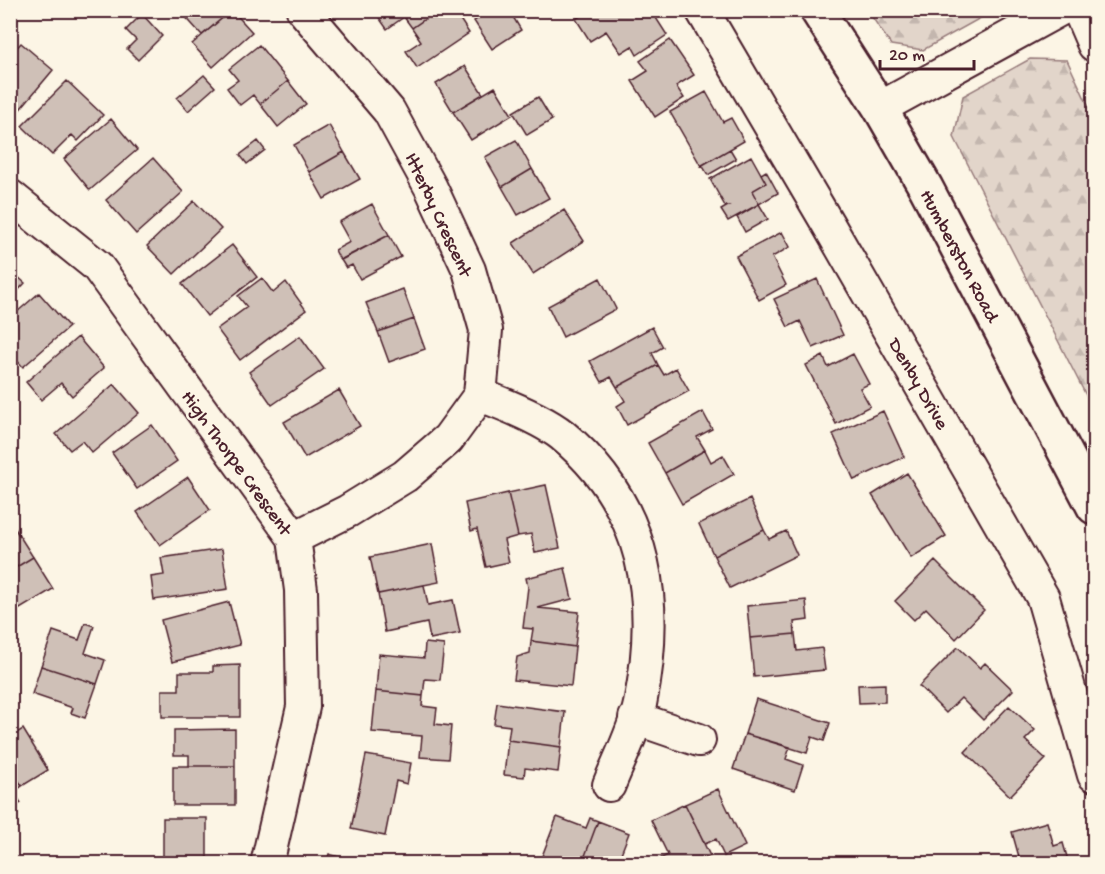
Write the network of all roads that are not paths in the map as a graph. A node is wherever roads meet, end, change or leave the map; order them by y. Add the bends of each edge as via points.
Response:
1 (303, 10) edge
2 (702, 10) edge
3 (817, 10) edge
4 (1059, 10) edge
5 (1079, 10) edge
6 (1095, 45) edge
7 (880, 108) junction
8 (10, 196) edge
9 (480, 395) junction
10 (1095, 507) edge
11 (294, 538) junction
12 (635, 718) junction
13 (699, 740) dead end
14 (1095, 775) edge
15 (609, 785) dead end
16 (267, 864) edge

1 - 9 street, Itterby Crescent via 389,111 469,270 486,330
2 - 14 street, Denby Drive via 1042,598
3 - 7 main road, Humberston Road
4 - 7 street
5 - 6 street
7 - 10 main road, Humberston Road
8 - 11 street, High Thorpe Crescent via 97,266
9 - 11 street via 448,439 405,476
9 - 12 street via 561,434 602,474 633,529 646,574 650,622
11 - 16 street, High Thorpe Crescent via 301,591 303,707
12 - 13 street
12 - 15 street

